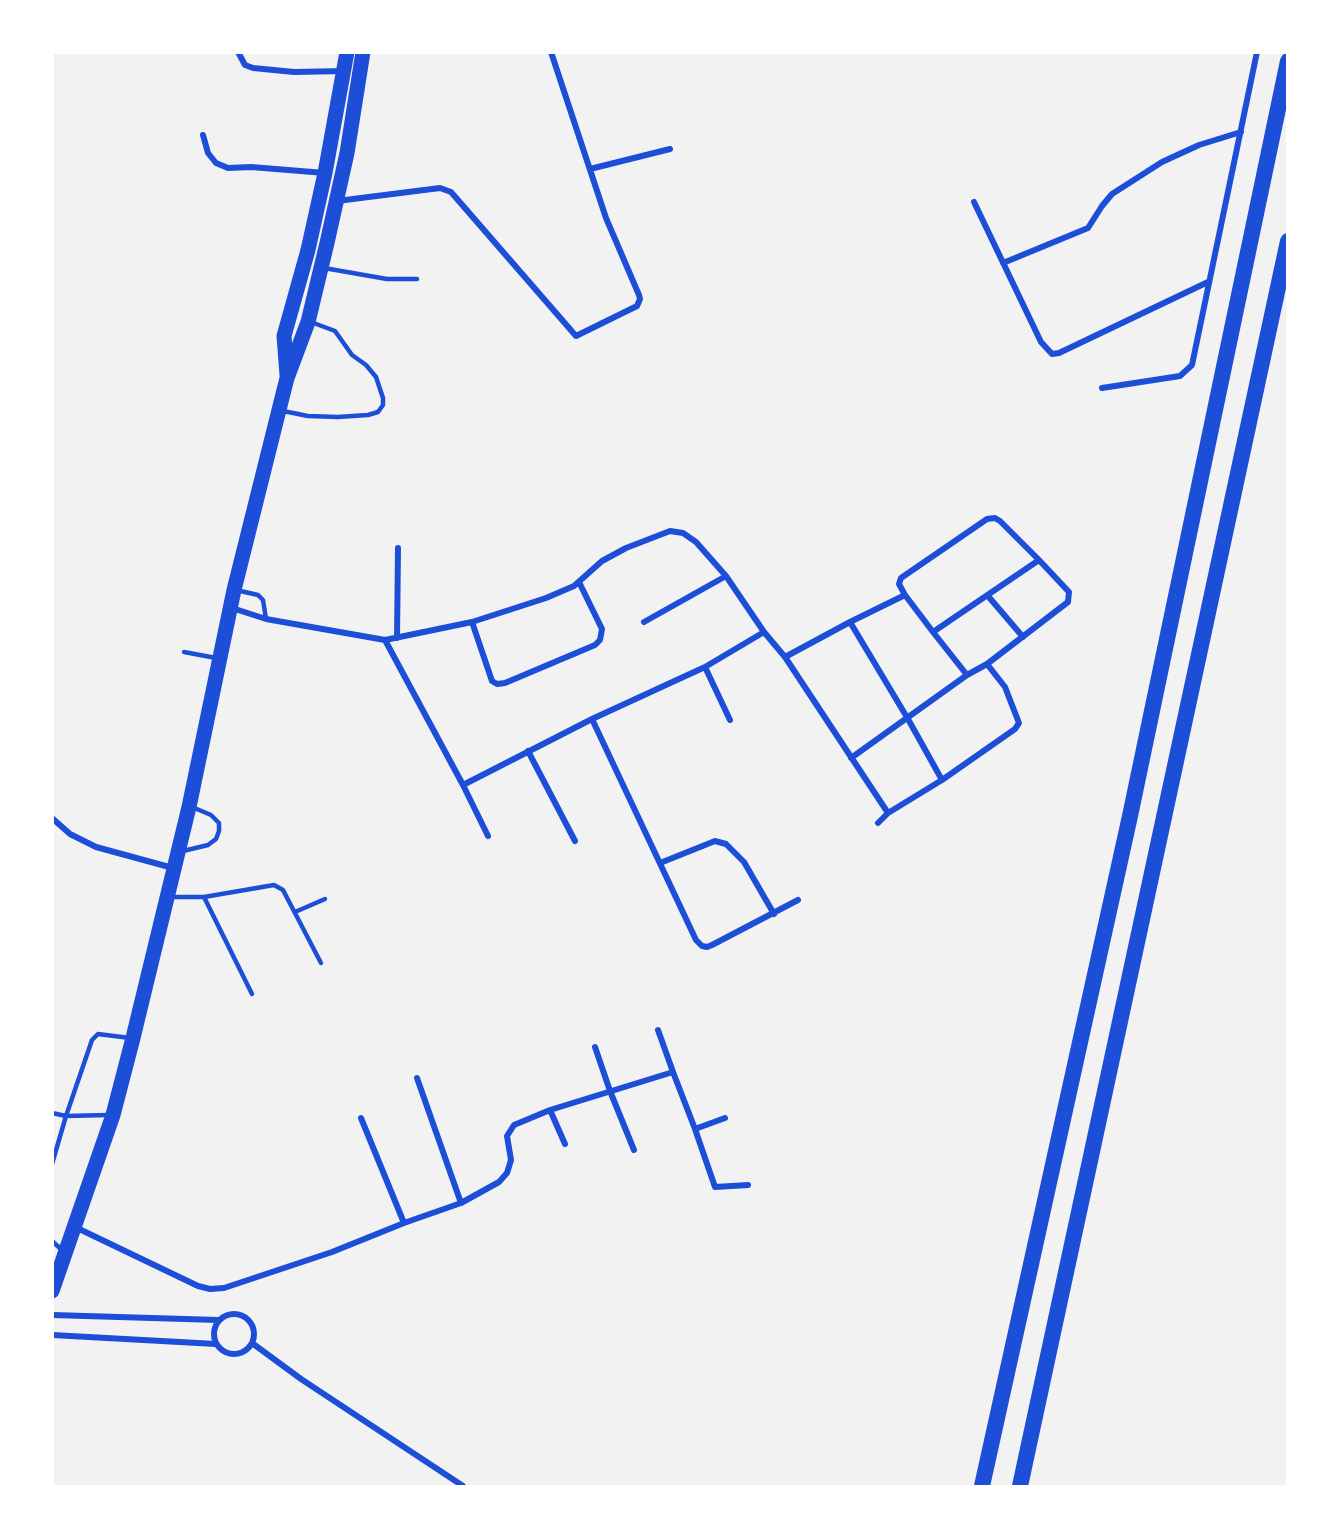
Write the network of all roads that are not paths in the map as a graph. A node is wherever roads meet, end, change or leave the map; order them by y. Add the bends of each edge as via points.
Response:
1 (238, 52) edge
2 (347, 52) edge
3 (363, 52) edge
4 (551, 52) edge
5 (1257, 52) edge
6 (1287, 61) edge
7 (344, 71) junction
8 (1241, 132) junction
9 (203, 135) dead end
10 (670, 149) dead end
11 (590, 169) junction
12 (325, 173) junction
13 (337, 201) junction
14 (974, 202) dead end
15 (1287, 241) edge
16 (1004, 263) junction
17 (321, 268) junction
18 (417, 279) dead end
19 (1208, 282) junction
20 (308, 322) junction
21 (287, 378) junction
22 (1102, 388) dead end
23 (279, 410) junction
24 (398, 548) dead end
25 (1039, 560) junction
26 (726, 576) junction
27 (579, 582) junction
28 (234, 590) junction
29 (905, 595) junction
30 (988, 596) junction
31 (230, 607) junction
32 (266, 619) junction
33 (472, 622) junction
34 (644, 622) dead end
35 (850, 622) junction
36 (764, 632) junction
37 (933, 632) junction
38 (1023, 637) junction
39 (398, 638) junction
40 (385, 640) junction
41 (184, 652) dead end
42 (785, 657) junction
43 (219, 659) junction
44 (987, 664) junction
45 (705, 666) junction
46 (967, 675) junction
47 (592, 719) junction
48 (909, 719) junction
49 (730, 720) dead end
50 (528, 751) junction
51 (852, 758) junction
52 (942, 780) junction
53 (463, 785) junction
54 (189, 807) junction
55 (888, 813) junction
56 (52, 818) edge
57 (878, 822) dead end
58 (488, 836) dead end
59 (575, 841) dead end
60 (178, 852) junction
61 (660, 863) junction
62 (174, 868) junction
63 (167, 897) junction
64 (204, 897) junction
65 (325, 899) dead end
66 (798, 900) dead end
67 (295, 912) junction
68 (774, 914) junction
69 (321, 963) dead end
70 (252, 993) dead end
71 (658, 1030) dead end
72 (133, 1038) junction
73 (595, 1047) dead end
74 (673, 1072) junction
75 (417, 1078) dead end
76 (610, 1091) junction
77 (550, 1110) junction
78 (52, 1113) edge
79 (113, 1115) junction
80 (66, 1116) junction
81 (361, 1118) dead end
82 (725, 1118) dead end
83 (695, 1129) junction
84 (564, 1144) dead end
85 (634, 1150) dead end
86 (52, 1164) edge
87 (748, 1185) dead end
88 (461, 1203) junction
89 (404, 1223) junction
90 (75, 1227) junction
91 (52, 1241) edge
92 (67, 1253) junction
93 (52, 1291) edge
94 (52, 1315) edge
95 (218, 1320) junction
96 (52, 1335) edge
97 (252, 1343) junction
98 (216, 1344) junction
99 (463, 1486) edge
100 (982, 1486) edge
101 (1020, 1486) edge

1 - 7 street via 245,65 253,68
2 - 7 highway
3 - 13 highway
4 - 11 street
5 - 8 street
6 - 100 highway via 1130,816
7 - 12 highway
8 - 16 street via 1162,162 1112,194 1088,228
8 - 19 street
9 - 12 street via 208,153 216,163 228,168
10 - 11 street
11 - 13 street via 640,299 637,306 576,336 451,192 440,188
12 - 21 highway via 284,336
13 - 17 highway
14 - 16 street
15 - 101 highway
16 - 19 street via 1041,342 1052,354
17 - 18 lane via 387,279
17 - 20 highway
19 - 22 street via 1189,369 1180,376
20 - 21 highway
20 - 23 lane via 335,331 352,355 366,364 376,377 383,405 378,412 368,415 338,417
21 - 23 highway
23 - 28 highway
24 - 39 street
25 - 29 street via 1000,521 987,519 901,578 899,584
25 - 30 street
25 - 38 street via 1069,592 1068,602
26 - 27 street via 696,542 683,533 670,531 602,561
26 - 34 street
26 - 36 street
27 - 33 street via 546,598
27 - 33 street via 602,629 600,640 505,683 492,681
28 - 31 highway
28 - 32 lane via 258,595 263,600
29 - 35 street
29 - 37 street
30 - 37 street
30 - 38 street
31 - 32 street
31 - 43 highway
32 - 40 street
33 - 39 street
35 - 42 street
35 - 48 street
36 - 42 street
36 - 45 street
37 - 46 street
38 - 44 street
39 - 40 street
40 - 53 street
41 - 43 lane
42 - 51 street
43 - 54 highway
44 - 46 street
44 - 52 street via 1005,687 1019,723
45 - 47 street
45 - 49 street
46 - 48 street
47 - 50 street
47 - 61 street
48 - 51 street
48 - 52 street
50 - 53 street
50 - 59 street
51 - 55 street
52 - 55 street
53 - 58 street
54 - 60 highway
54 - 60 lane via 212,814 219,823 219,831 208,844
55 - 57 street
56 - 62 street via 70,834 96,847
60 - 62 highway
61 - 68 street via 715,841 726,844 744,862
61 - 68 street via 702,946 712,945
62 - 63 highway
63 - 64 lane
63 - 72 highway
64 - 67 lane via 274,885 283,890
64 - 70 lane
65 - 67 lane
66 - 68 street
67 - 69 lane
71 - 74 street
72 - 79 highway
72 - 80 lane via 98,1035 92,1040
73 - 76 street
74 - 76 street
74 - 83 street
75 - 88 street
76 - 77 street
76 - 85 street
77 - 84 street
77 - 88 street via 514,1125 507,1136 512,1160 507,1173 499,1182
78 - 80 lane
79 - 80 lane
79 - 90 highway
80 - 86 lane
81 - 89 street
82 - 83 street
83 - 87 street via 715,1187
88 - 89 street
89 - 90 street via 332,1252 224,1288 210,1289
90 - 92 highway
91 - 92 lane
92 - 93 highway
94 - 95 street
95 - 97 street via 231,1313 245,1316 254,1328
95 - 98 street via 213,1332
96 - 98 street
97 - 98 street via 242,1353 227,1353
97 - 99 street

